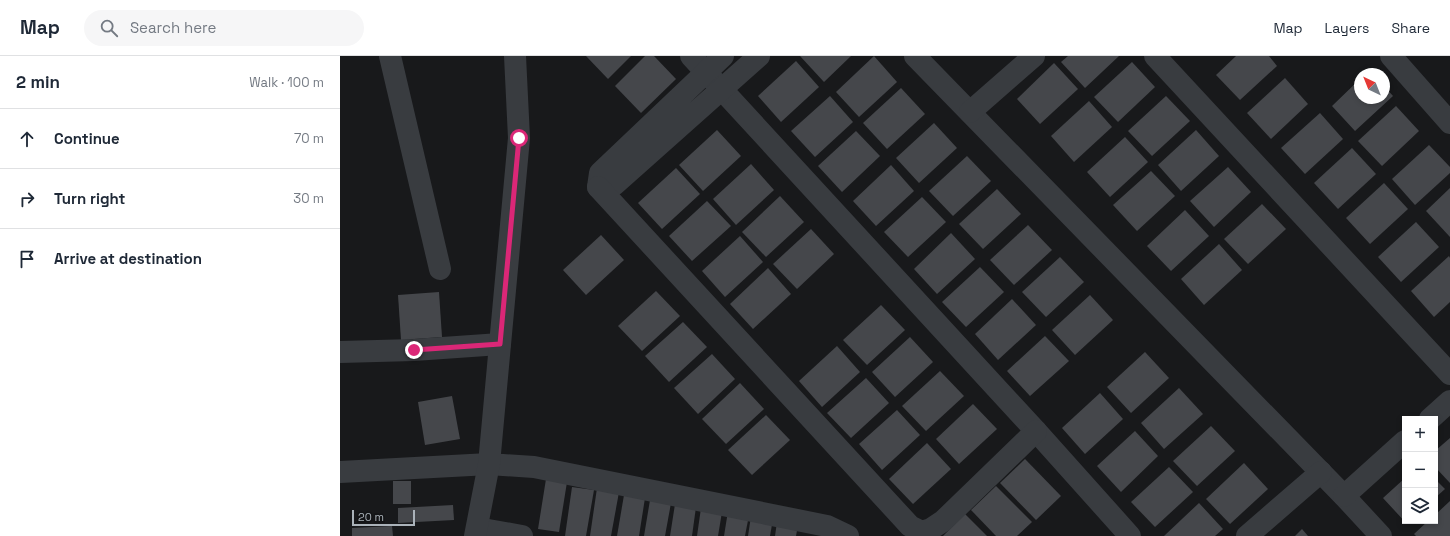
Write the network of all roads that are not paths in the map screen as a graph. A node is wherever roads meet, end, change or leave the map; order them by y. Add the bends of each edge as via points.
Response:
1 (390, 56) edge
2 (515, 56) edge
3 (691, 56) edge
4 (723, 56) edge
5 (759, 56) edge
6 (915, 56) edge
7 (1034, 56) edge
8 (1155, 56) edge
9 (1391, 56) edge
10 (706, 72) junction
11 (722, 89) junction
12 (970, 112) junction
13 (1450, 123) edge
14 (598, 186) junction
15 (440, 269) dead end
16 (500, 344) junction
17 (340, 352) edge
18 (1450, 374) edge
19 (1450, 401) edge
20 (1433, 416) edge
21 (1036, 431) junction
22 (1402, 444) edge
23 (489, 464) junction
24 (340, 472) edge
25 (1321, 472) junction
26 (1344, 496) junction
27 (476, 532) edge
28 (522, 536) edge
29 (848, 536) edge
30 (1130, 536) edge
31 (1248, 536) edge
32 (1381, 536) edge

1 - 15 street
2 - 16 street via 519,138
3 - 10 street
4 - 10 street
5 - 11 street
6 - 12 street
7 - 12 street
8 - 18 street
9 - 13 street
10 - 11 street
10 - 14 street via 600,172
11 - 14 street via 614,185
11 - 21 street
12 - 25 street
14 - 21 street via 910,526 922,532 944,521
16 - 17 street
16 - 23 street
19 - 20 street
21 - 30 street
22 - 26 street
23 - 24 street
23 - 27 street
23 - 29 street via 534,467 806,521 827,526
25 - 26 street
25 - 31 street
26 - 32 street
27 - 28 street

